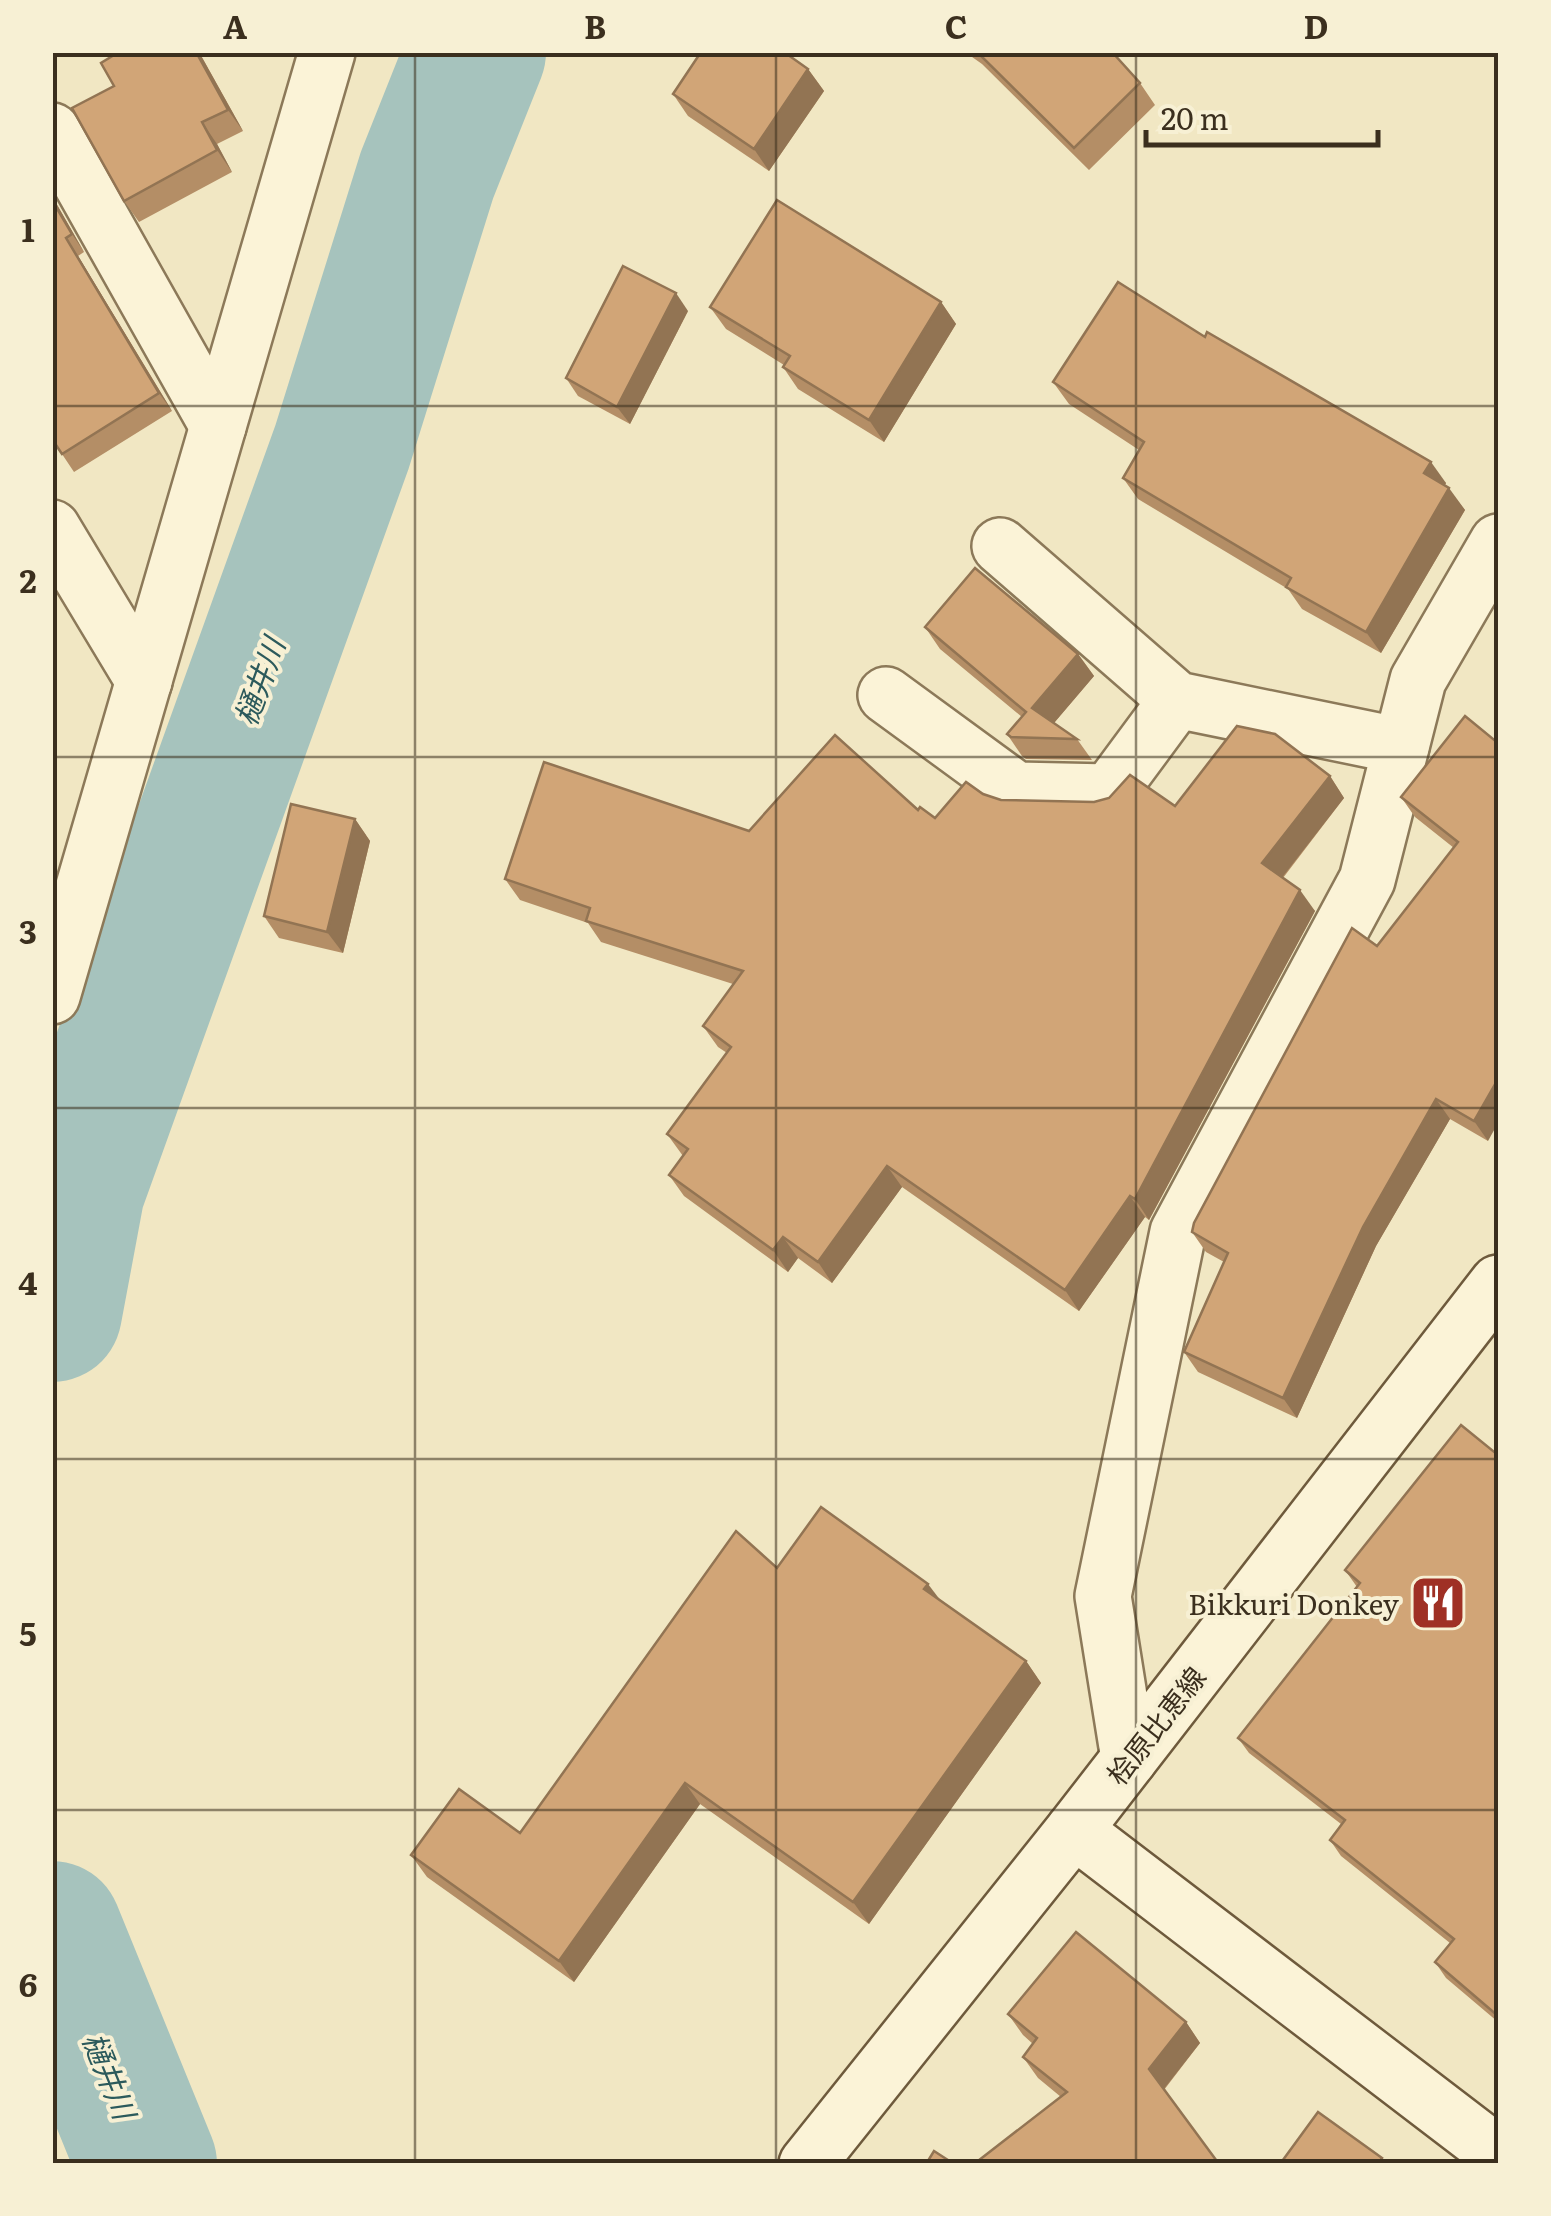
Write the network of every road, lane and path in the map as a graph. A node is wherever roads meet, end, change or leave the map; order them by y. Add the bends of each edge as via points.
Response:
1 (327, 52) edge
2 (52, 130) edge
3 (218, 426) junction
4 (52, 528) edge
5 (1498, 542) edge
6 (1000, 546) dead end
7 (144, 681) junction
8 (886, 695) dead end
9 (1178, 700) junction
10 (1401, 746) junction
11 (52, 996) edge
12 (1498, 1283) edge
13 (1129, 1758) junction
14 (1074, 1830) junction
15 (1498, 2154) edge
16 (807, 2164) edge

1 - 3 street
2 - 3 street
3 - 7 street
4 - 7 street
5 - 10 street via 1418,680
6 - 9 street
7 - 11 street
8 - 9 street via 1016,790 1109,792
9 - 10 street
10 - 13 street via 1367,880 1178,1232 1104,1596
12 - 13 street, 桧原比恵線
13 - 14 street, 桧原比恵線
14 - 15 street
14 - 16 street, 桧原比恵線

